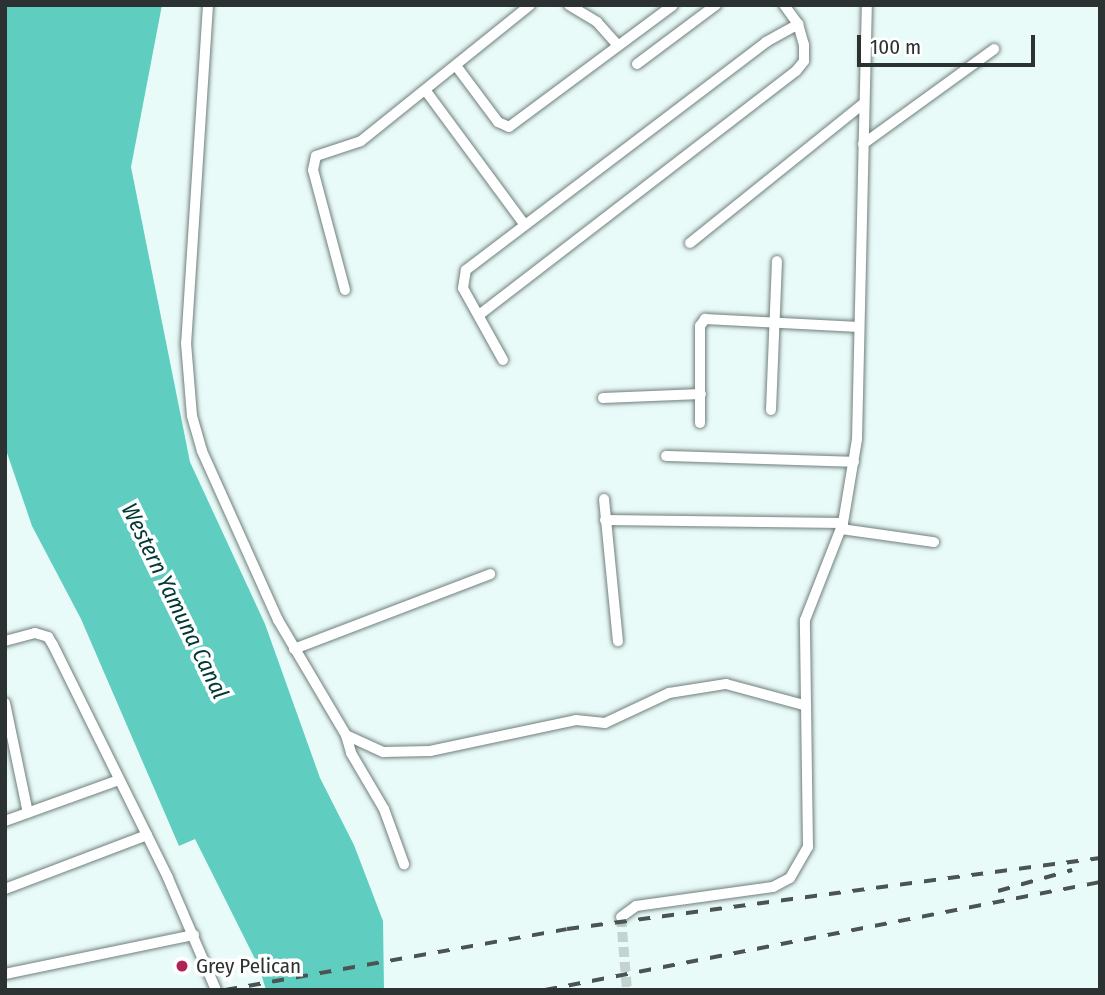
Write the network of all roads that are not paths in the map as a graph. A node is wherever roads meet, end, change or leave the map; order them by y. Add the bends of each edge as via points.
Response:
1 (208, 5) edge
2 (530, 5) edge
3 (569, 5) edge
4 (673, 5) edge
5 (716, 5) edge
6 (784, 5) edge
7 (867, 5) edge
8 (797, 24) junction
9 (618, 45) junction
10 (994, 49) dead end
11 (637, 64) dead end
12 (457, 67) junction
13 (426, 91) junction
14 (864, 103) junction
15 (863, 144) junction
16 (524, 224) junction
17 (690, 243) dead end
18 (777, 261) dead end
19 (345, 290) dead end
20 (479, 315) junction
21 (774, 321) junction
22 (859, 327) junction
23 (503, 360) dead end
24 (701, 394) junction
25 (603, 398) dead end
26 (771, 411) dead end
27 (700, 424) dead end
28 (666, 456) dead end
29 (854, 462) junction
30 (604, 499) dead end
31 (606, 520) junction
32 (842, 526) junction
33 (934, 542) dead end
34 (490, 574) dead end
35 (5, 641) edge
36 (618, 641) dead end
37 (294, 649) junction
38 (5, 703) edge
39 (804, 705) junction
40 (346, 735) junction
41 (119, 780) junction
42 (28, 813) junction
43 (5, 821) edge
44 (147, 835) junction
45 (404, 864) dead end
46 (5, 889) edge
47 (621, 917) dead end
48 (194, 935) junction
49 (5, 974) edge
50 (216, 990) edge

1 - 37 street via 186,343 192,416 218,487
2 - 12 street
3 - 9 street via 597,22
4 - 9 street
5 - 11 street
6 - 8 street
7 - 14 street
8 - 16 street via 766,42
8 - 20 street via 805,55 796,71
9 - 12 street via 509,127 498,122
10 - 15 street
12 - 13 street
13 - 16 street
13 - 19 street via 361,141 325,150 314,159
14 - 15 street
14 - 17 street
15 - 22 street
16 - 20 street via 464,273 463,288
18 - 21 street
20 - 23 street
21 - 22 street
21 - 24 street via 704,320
21 - 26 street
22 - 29 street
24 - 25 street
24 - 27 street
28 - 29 street
29 - 32 street
30 - 31 street
31 - 32 street
31 - 36 street
32 - 33 street
32 - 39 street via 807,610
34 - 37 street
35 - 41 street via 35,632 48,637
37 - 40 street
38 - 42 street
39 - 40 street via 726,684 668,693 605,723 576,720 430,751 383,752
39 - 47 street via 808,847 790,878 773,887 636,906
40 - 45 street via 351,753 384,809
41 - 42 street
41 - 44 street
42 - 43 street
44 - 46 street
44 - 48 street
48 - 49 street
48 - 50 street

